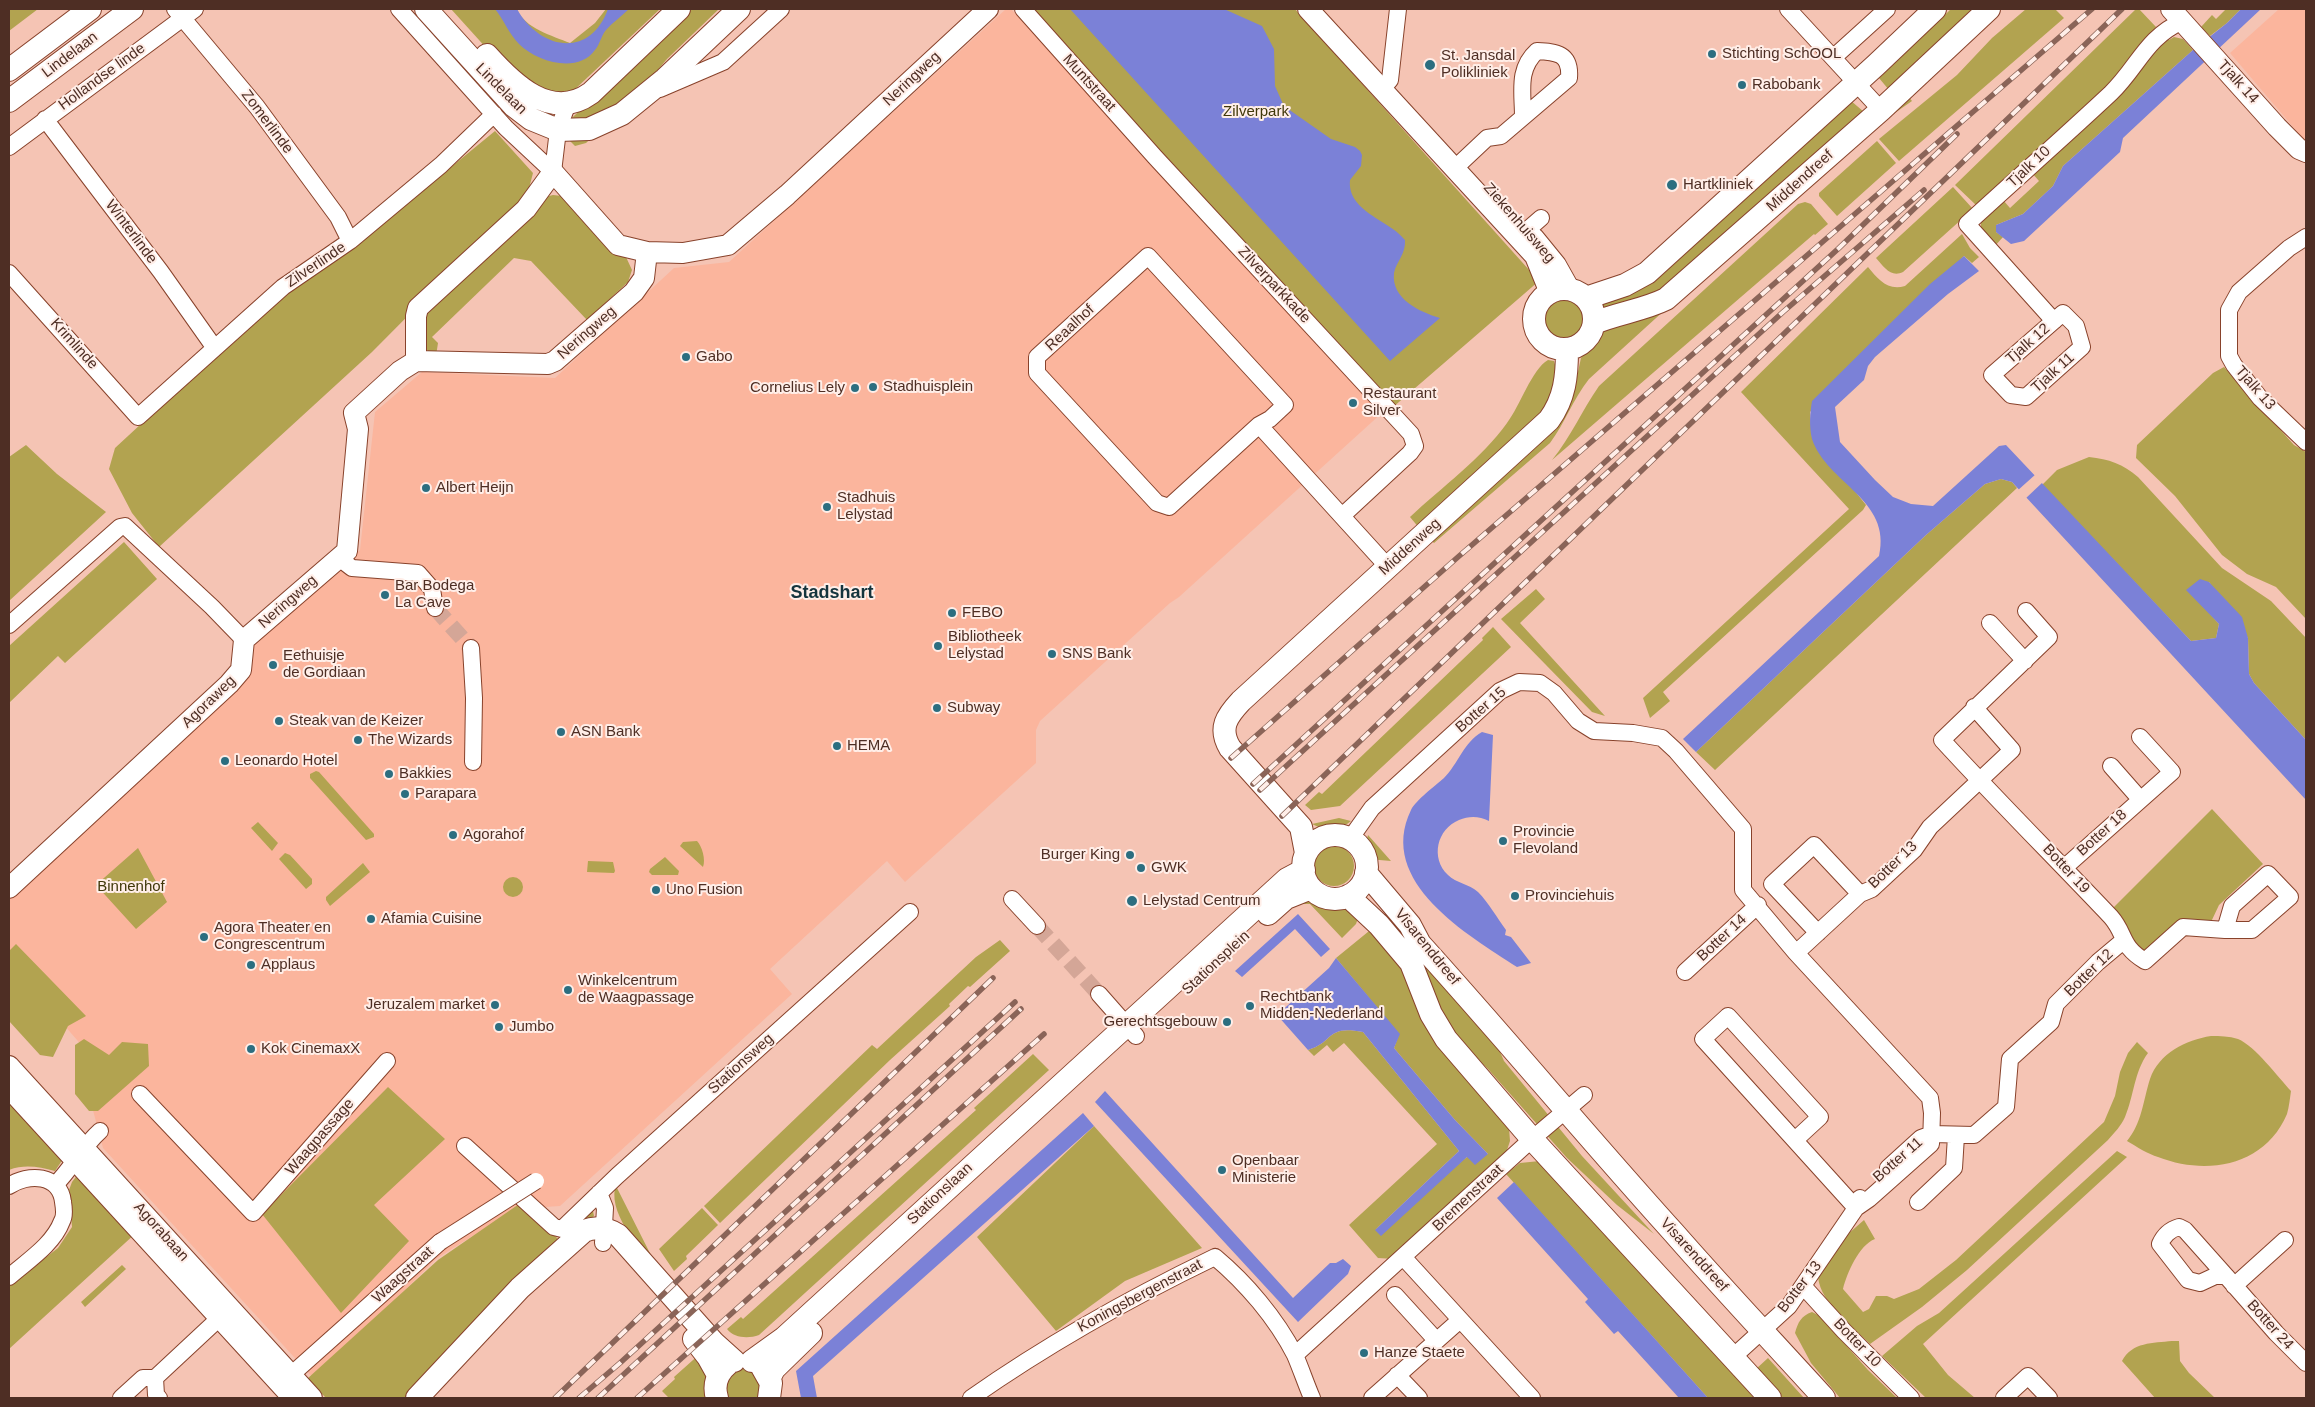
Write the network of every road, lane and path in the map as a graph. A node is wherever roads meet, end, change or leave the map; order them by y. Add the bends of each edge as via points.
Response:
1 (90, 9) edge
2 (132, 9) edge
3 (399, 9) edge
4 (426, 9) edge
5 (447, 9) edge
6 (680, 9) edge
7 (739, 9) edge
8 (781, 9) edge
9 (988, 9) edge
10 (1023, 9) edge
11 (1308, 9) edge
12 (1326, 9) edge
13 (1398, 9) edge
14 (1788, 9) edge
15 (1887, 9) edge
16 (1935, 9) edge
17 (1989, 9) edge
18 (185, 12) edge
19 (2177, 15) edge
20 (1834, 57) junction
21 (9, 70) edge
22 (1858, 82) junction
23 (1386, 84) junction
24 (646, 94) junction
25 (9, 101) edge
26 (568, 103) junction
27 (1881, 110) junction
28 (494, 114) junction
29 (1524, 117) dead end
30 (45, 119) junction
31 (558, 130) junction
32 (9, 147) edge
33 (2306, 152) edge
34 (1155, 157) joint
35 (1459, 165) junction
36 (553, 172) junction
37 (2306, 237) edge
38 (350, 241) junction
39 (647, 252) junction
40 (9, 273) edge
41 (1568, 293) junction
42 (2058, 317) junction
43 (1594, 323) junction
44 (214, 347) junction
45 (1567, 350) junction
46 (416, 361) junction
47 (1992, 375) joint
48 (138, 417) joint
49 (1259, 425) junction
50 (2306, 442) edge
51 (1342, 516) junction
52 (339, 558) junction
53 (1388, 567) junction
54 (435, 608) tunnel mouth
55 (2026, 611) dead end
56 (1990, 623) dead end
57 (9, 625) edge
58 (244, 640) junction
59 (471, 648) tunnel mouth
60 (2025, 661) junction
61 (1974, 707) junction
62 (2140, 738) dead end
63 (473, 762) dead end
64 (2111, 766) dead end
65 (1979, 781) junction
66 (1705, 784) joint
67 (2140, 799) junction
68 (1301, 827) junction
69 (1323, 837) junction
70 (1350, 839) junction
71 (2065, 867) junction
72 (1307, 870) junction
73 (1366, 873) junction
74 (9, 888) edge
75 (1860, 894) junction
76 (1348, 896) junction
77 (1012, 899) dead end
78 (1758, 905) junction
79 (910, 912) dead end
80 (1037, 926) tunnel mouth
81 (2225, 930) dead end
82 (1818, 933) junction
83 (2123, 941) junction
84 (1796, 954) junction
85 (1686, 972) dead end
86 (1098, 994) tunnel mouth
87 (1131, 1030) junction
88 (387, 1061) dead end
89 (9, 1066) edge
90 (9, 1088) edge
91 (140, 1094) dead end
92 (1584, 1095) dead end
93 (1566, 1111) junction
94 (100, 1131) dead end
95 (1932, 1134) junction
96 (1956, 1136) junction
97 (1532, 1139) junction
98 (1795, 1140) junction
99 (465, 1146) dead end
100 (76, 1159) junction
101 (536, 1181) dead end
102 (55, 1185) junction
103 (9, 1186) edge
104 (599, 1193) junction
105 (1918, 1202) dead end
106 (1856, 1208) junction
107 (604, 1236) junction
108 (2285, 1240) dead end
109 (1404, 1258) junction
110 (9, 1277) edge
111 (1804, 1287) junction
112 (1395, 1294) dead end
113 (224, 1313) junction
114 (1460, 1320) junction
115 (1763, 1330) junction
116 (1436, 1340) junction
117 (1294, 1355) junction
118 (1733, 1357) junction
119 (743, 1361) junction
120 (2306, 1363) edge
121 (718, 1375) junction
122 (1397, 1375) junction
123 (156, 1378) junction
124 (288, 1386) edge
125 (770, 1388) edge
126 (120, 1398) edge
127 (159, 1398) edge
128 (312, 1398) edge
129 (417, 1398) edge
130 (436, 1398) edge
131 (717, 1398) edge
132 (971, 1398) edge
133 (1312, 1398) edge
134 (1372, 1398) edge
135 (1419, 1398) edge
136 (1532, 1398) edge
137 (1770, 1398) edge
138 (1824, 1398) edge
139 (1911, 1398) edge
140 (2004, 1398) edge
141 (2049, 1398) edge

1 - 21 main road, Lindelaan
2 - 25 main road, Lindelaan
3 - 28 street
4 - 31 main road, Lindelaan via 514,106 531,119
5 - 26 main road, Lindelaan via 500,69 527,94 552,103
6 - 26 main road via 591,93
7 - 24 main road, Lindelaan
8 - 24 street via 723,62
9 - 39 street, Neringweg via 787,195 728,245 683,253
10 - 34 street, Muntstraat
11 - 23 street, Ziekenhuisweg
12 - 23 street, Ziekenhuisweg
13 - 23 street
14 - 20 street
15 - 20 street
16 - 22 main road
17 - 27 main road, Middendreef
18 - 30 street, Hollandse linde
18 - 38 street, Zomerlinde via 338,217
19 - 33 street, Tjalk 14 via 2277,127
19 - 42 street, Tjalk 10 via 2112,92 1967,224
20 - 22 street
22 - 27 street
22 - 41 main road via 1648,273 1625,285
23 - 35 street, Ziekenhuisweg
24 - 31 main road, Lindelaan via 622,114 589,129
26 - 31 street
27 - 43 main road, Middendreef via 1666,299
28 - 36 street
28 - 38 street, Zilverlinde via 440,165
29 - 35 street via 1501,136 1487,138
30 - 32 street, Hollandse linde
30 - 44 street, Winterlinde
31 - 36 street
34 - 51 street, Zilverparkkade via 1411,434 1415,446 1410,453
35 - 41 street, Ziekenhuisweg via 1528,228 1556,265
36 - 39 street via 618,245
36 - 46 street via 526,209 418,308
37 - 50 street, Tjalk 13 via 2288,248 2239,292 2229,310 2229,356 2234,366 2260,398
38 - 44 street, Zilverlinde via 283,286
39 - 46 street, Neringweg via 644,278 634,292 562,356 548,364
40 - 48 street, Krimlinde
41 - 43 main road via 1594,314
41 - 45 main road via 1537,305 1534,313 1536,330 1547,344
42 - 47 street, Tjalk 12
42 - 47 street, Tjalk 11 via 2076,326 2082,347 2026,397 2011,396
43 - 45 main road via 1584,342
44 - 48 street, Zilverlinde
45 - 53 main road, Middenweg via 1563,397 1549,420
46 - 52 street, Neringweg via 400,371 354,413 358,429 349,532 347,551
49 - 49 street, Reaalhof via 1284,405 1148,256 1037,357 1037,373 1157,503 1169,507
49 - 51 street
51 - 53 street
52 - 54 street via 352,568 418,573 432,589
52 - 58 street, Neringweg
53 - 68 main road, Middenweg via 1241,701 1224,722 1230,748
55 - 60 street, Botter 19 via 2049,637
56 - 60 street
57 - 58 street via 125,526
58 - 74 street, Agoraweg via 241,670 230,684
59 - 63 street
60 - 61 street, Botter 19
61 - 65 street, Botter 19 via 1942,740
61 - 65 street via 2012,750
62 - 67 street, Botter 18 via 2172,772
64 - 67 street, Botter 18
65 - 71 street, Botter 19
65 - 75 street, Botter 13 via 1924,833 1914,850 1872,889
66 - 70 street, Botter 15 via 1662,738 1594,731 1578,720 1550,689 1526,680 1500,691 1372,808
66 - 78 street, Botter 14 via 1743,829 1743,890
67 - 71 street, Botter 18
68 - 69 main road
68 - 72 main road
69 - 70 main road via 1335,835
69 - 72 main road via 1315,842
70 - 73 main road via 1364,853
71 - 83 street, Botter 19 via 2113,920
72 - 76 main road via 1328,898
72 - 87 main road, Stationsplein via 1287,878
73 - 76 main road via 1363,882
73 - 93 main road, Visarenddreef via 1410,925 1420,944
75 - 82 street, Botter 13
75 - 82 street, Botter 13 via 1814,845 1772,884
76 - 97 main road, Visarenddreef via 1379,925 1411,963 1431,1014 1446,1039
77 - 80 street
78 - 84 street, Botter 14
78 - 85 street, Botter 14
79 - 104 street, Stationsweg
81 - 83 street, Botter 19 via 2183,927 2145,961 2133,954
82 - 84 street, Botter 13
83 - 96 street, Botter 12 via 2056,1004 2051,1022 2010,1059 2006,1107 1974,1135
84 - 95 street, Botter 11 via 1930,1098
86 - 87 street
87 - 119 main road, Stationslaan via 784,1338
87 - 125 main road, Stationslaan via 794,1349 774,1369
88 - 91 street, Waagpassage via 253,1213
89 - 100 street, Agorabaan
90 - 100 street, Agorabaan
92 - 93 street
93 - 97 street
93 - 115 main road, Visarenddreef
94 - 100 street
95 - 96 street, Botter 12
95 - 106 street via 1931,1144
96 - 105 street via 1954,1168
97 - 109 street, Bremenstraat
97 - 118 main road, Visarenddreef
98 - 98 street via 1820,1117 1728,1016 1703,1039
98 - 106 street
99 - 104 street, Stationsweg via 554,1227 562,1228
100 - 102 street
100 - 113 street, Agorabaan
101 - 124 street, Waagstraat, bridge via 440,1242
102 - 103 street via 33,1177 20,1179
102 - 110 street via 62,1194 63,1220 52,1239
104 - 107 street via 605,1208
106 - 111 street, Botter 13
107 - 119 main road via 618,1234 714,1343
107 - 121 main road via 700,1345
107 - 129 main road via 591,1228 584,1231 520,1288
107 - 130 main road via 560,1269
108 - 120 street, Botter 24 via 2230,1281
109 - 114 street
109 - 117 street, Bremenstraat
111 - 115 street, Botter 13 via 1790,1306
111 - 139 street, Botter 10
112 - 116 street
113 - 123 street
113 - 124 street, Agorabaan
114 - 116 street
114 - 136 street
115 - 118 street, Botter 13
115 - 138 main road, Visarenddreef
116 - 122 street
117 - 132 street, Koningsbergenstraat via 1273,1320 1234,1273 1215,1257 1081,1326
117 - 133 street, Koningsbergenstraat
118 - 137 main road, Visarenddreef
119 - 121 main road, Stationslaan via 723,1368
119 - 125 main road via 765,1369
121 - 131 main road
122 - 134 street
122 - 135 street
123 - 126 street via 143,1378
123 - 127 street via 156,1395
124 - 128 street, Agorabaan
140 - 141 street via 2028,1376

